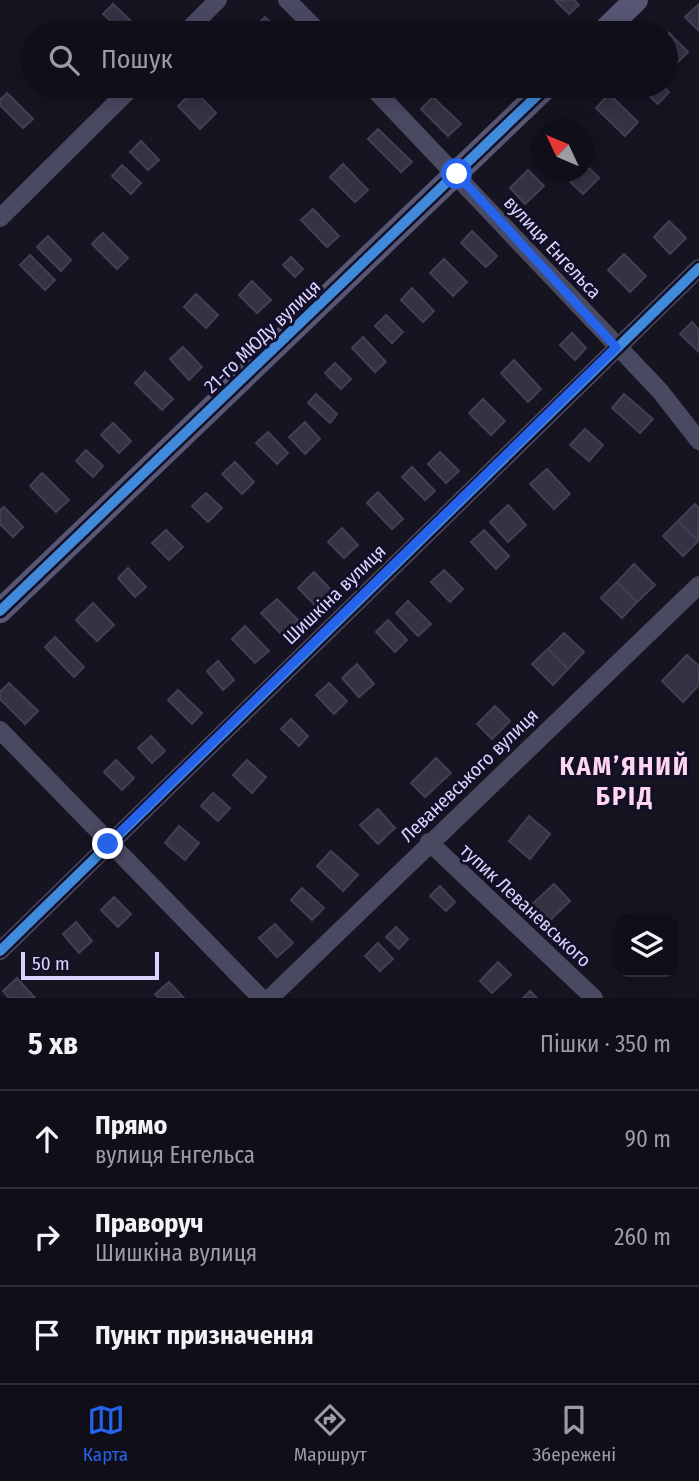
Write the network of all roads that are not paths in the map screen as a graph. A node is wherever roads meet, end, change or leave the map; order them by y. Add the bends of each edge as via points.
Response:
1 (218, 0) edge
2 (288, 0) edge
3 (636, 0) edge
4 (197, 21) edge
5 (308, 21) edge
6 (614, 21) edge
7 (121, 98) edge
8 (383, 98) edge
9 (535, 98) edge
10 (457, 174) junction
11 (0, 218) edge
12 (699, 268) edge
13 (616, 347) junction
14 (699, 441) edge
15 (699, 585) edge
16 (0, 611) edge
17 (0, 730) edge
18 (429, 842) junction
19 (108, 844) junction
20 (0, 951) edge
21 (261, 998) edge
22 (270, 998) edge
23 (594, 998) edge

1 - 4 street
2 - 5 street
3 - 6 street
7 - 11 street
8 - 10 street, вулиця Енгельса
9 - 10 street, 21-го МЮДу вулиця
10 - 13 street, вулиця Енгельса
10 - 16 street, 21-го МЮДу вулиця
12 - 13 street, Шишкіна вулиця
13 - 14 street, вулиця Енгельса via 660,391
13 - 19 street, Шишкіна вулиця
15 - 18 street, Леваневського вулиця
17 - 19 street
18 - 22 street, Леваневського вулиця
18 - 23 street, тупик Леваневського
19 - 20 street, Шишкіна вулиця
19 - 21 street

